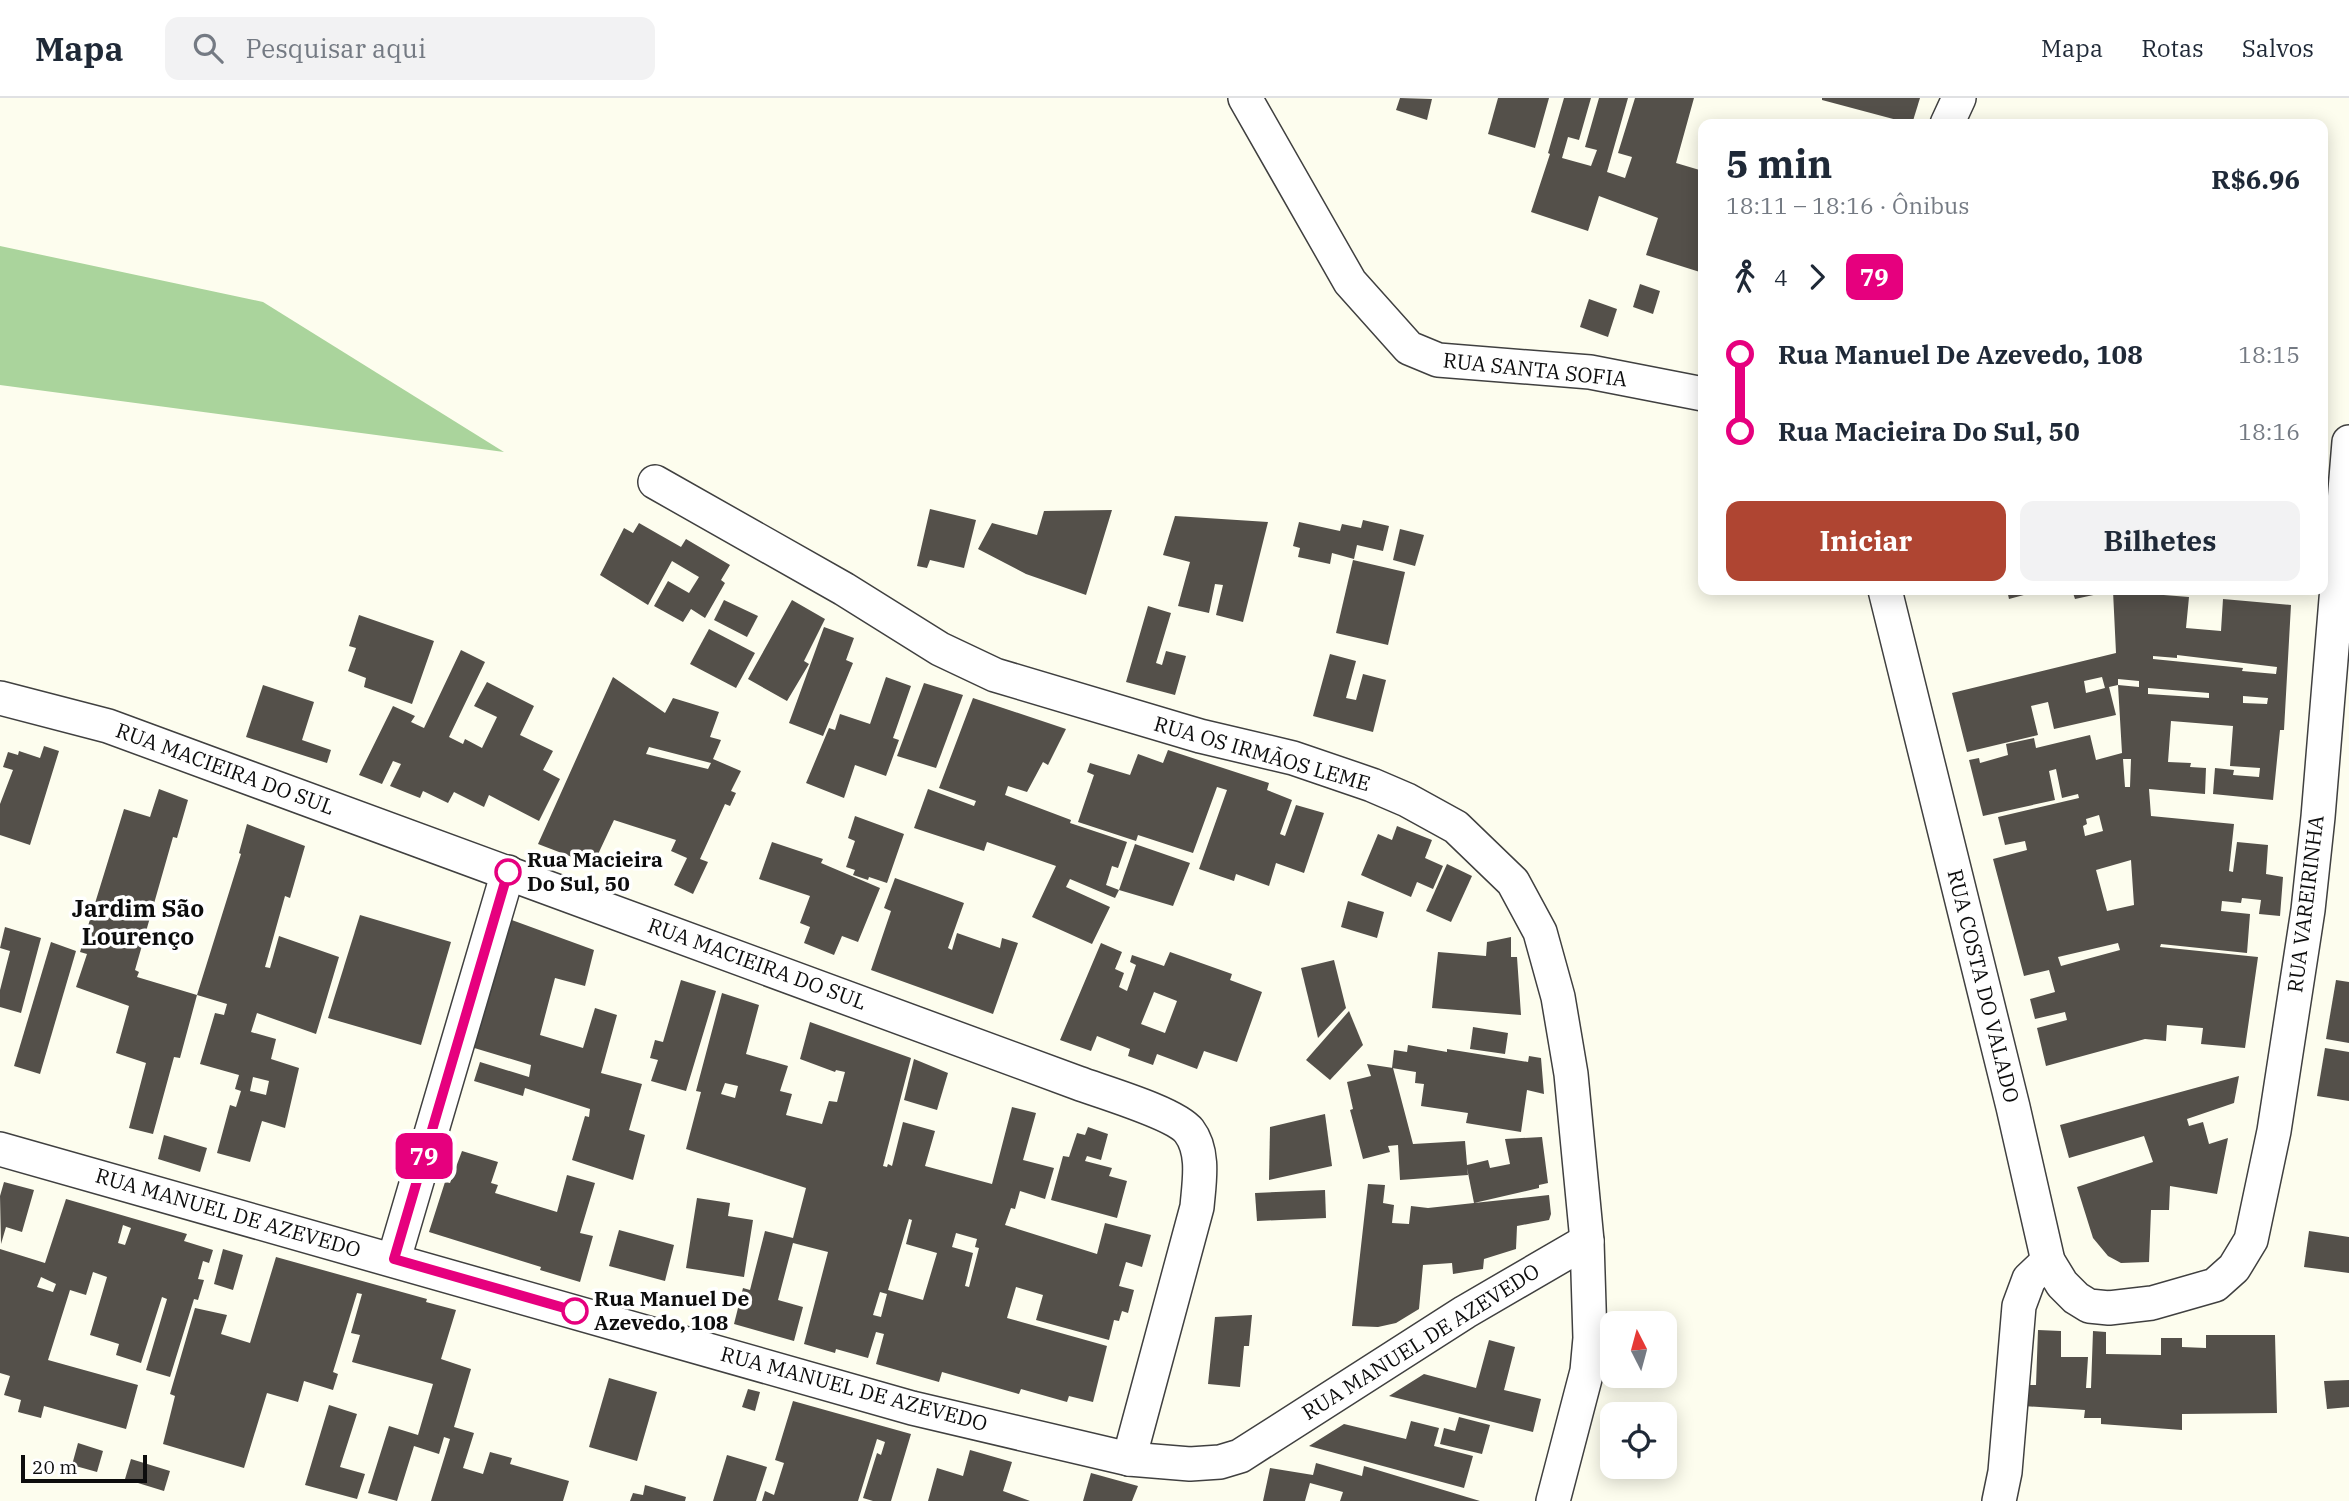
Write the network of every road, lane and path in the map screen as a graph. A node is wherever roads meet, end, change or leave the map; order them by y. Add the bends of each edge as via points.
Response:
1 (1245, 98) edge
2 (1959, 98) edge
3 (1949, 119) edge
4 (1698, 393) edge
5 (2349, 442) edge
6 (655, 482) dead end
7 (1886, 595) edge
8 (0, 698) edge
9 (508, 872) junction
10 (0, 1149) edge
11 (1587, 1241) junction
12 (394, 1259) junction
13 (2048, 1261) junction
14 (2152, 1303) joint
15 (1129, 1459) junction
16 (1553, 1501) edge
17 (1999, 1501) edge

1 - 4 street, RUA SANTA SOFIA via 1350,282 1409,348 1438,360 1590,372
2 - 3 street
5 - 14 street, RUA VAREIRINHA via 2308,910 2274,1131 2250,1240 2234,1268 2215,1285
6 - 11 street, RUA OS IRMÃOS LEME via 940,649 995,675 1200,736 1293,758 1408,800 1456,827 1513,882 1541,932 1571,1074
7 - 13 street, RUA COSTA DO VALADO
8 - 9 street, RUA MACIEIRA DO SUL via 108,726
9 - 12 street
9 - 15 street, RUA MACIEIRA DO SUL via 1165,1116 1188,1130 1200,1172 1197,1206
10 - 12 street, RUA MANUEL DE AZEVEDO
11 - 15 street, RUA MANUEL DE AZEVEDO via 1465,1312 1240,1456 1190,1464
11 - 16 street, RUA OS IRMÃOS LEME via 1587,1371
12 - 15 street, RUA MANUEL DE AZEVEDO via 912,1408
13 - 14 street, RUA COSTA DO VALADO via 2062,1283 2089,1306
13 - 17 street via 2029,1279 2019,1306

